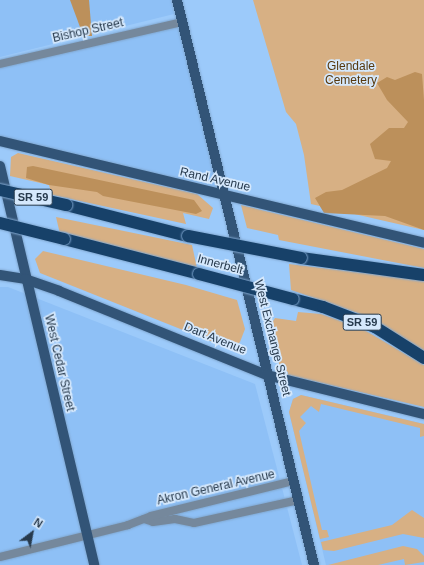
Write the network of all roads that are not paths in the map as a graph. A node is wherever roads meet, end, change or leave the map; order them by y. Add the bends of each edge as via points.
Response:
1 (177, 0) edge
2 (182, 22) junction
3 (0, 64) edge
4 (0, 141) edge
5 (0, 166) edge
6 (0, 190) edge
7 (225, 194) junction
8 (0, 223) edge
9 (424, 243) edge
10 (0, 275) edge
11 (424, 275) edge
12 (25, 279) junction
13 (424, 358) edge
14 (267, 375) junction
15 (424, 414) edge
16 (294, 482) junction
17 (299, 500) junction
18 (144, 519) junction
19 (87, 535) junction
20 (0, 557) edge
21 (94, 565) edge
22 (314, 565) edge

1 - 2 main road, West Exchange Street
2 - 3 street, Bishop Street
2 - 7 main road, West Exchange Street
4 - 7 main road, Rand Avenue
5 - 12 main road, West Cedar Street
6 - 11 highway, Innerbelt / SR 59, bridge via 188,236 301,258
7 - 9 main road, Rand Avenue
7 - 14 main road, West Exchange Street
8 - 13 highway, Innerbelt / SR 59, bridge via 324,307 375,328
10 - 12 main road, Dart Avenue
12 - 14 main road, Dart Avenue
12 - 19 main road, West Cedar Street
14 - 15 main road, Dart Avenue
14 - 16 main road, West Exchange Street
16 - 17 main road, West Exchange Street
16 - 18 street, Akron General Avenue
17 - 18 street, Akron General Avenue via 194,523 174,519 153,522
17 - 22 main road, West Exchange Street
18 - 19 street, Akron General Avenue
19 - 20 street, Akron General Avenue
19 - 21 main road, West Cedar Street

